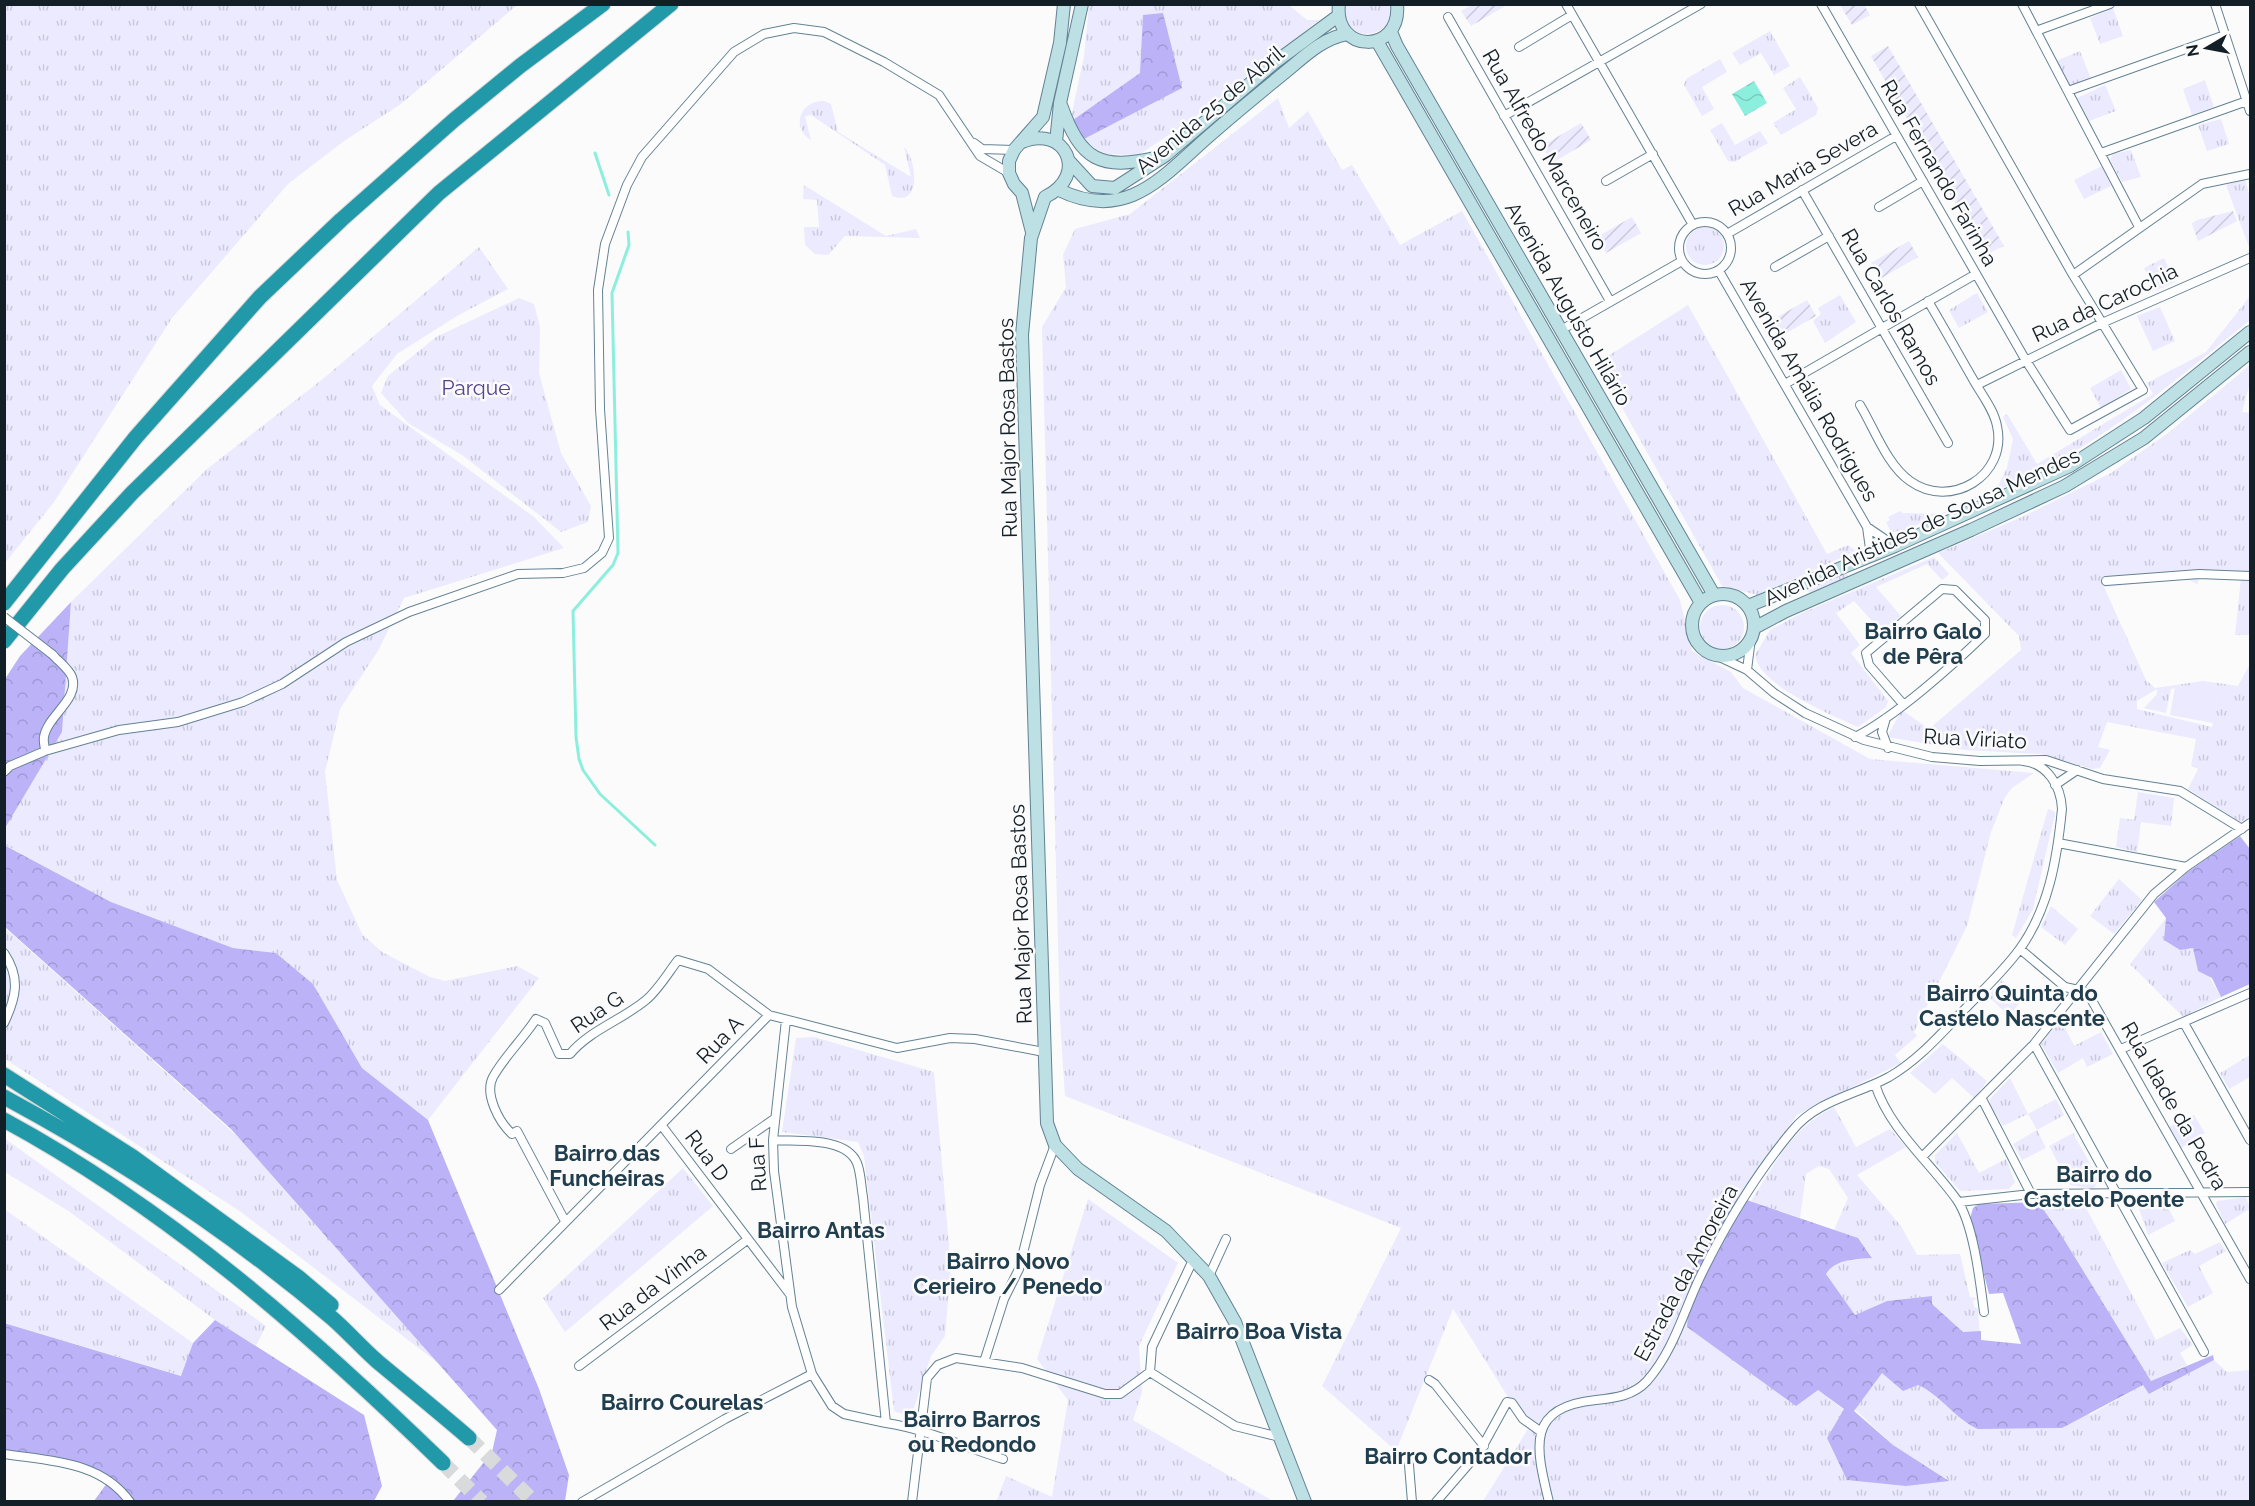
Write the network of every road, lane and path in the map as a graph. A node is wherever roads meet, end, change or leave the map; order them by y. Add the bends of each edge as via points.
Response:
1 (603, 4) edge
2 (671, 4) edge
3 (1064, 4) edge
4 (1082, 4) edge
5 (1397, 4) edge
6 (1566, 4) edge
7 (1821, 4) edge
8 (1918, 4) edge
9 (2022, 4) edge
10 (2110, 4) edge
11 (2215, 4) edge
12 (1697, 5) edge
13 (1338, 10) edge
14 (1572, 15) junction
15 (1448, 17) dead end
16 (2036, 31) junction
17 (1391, 32) junction
18 (1347, 34) junction
19 (2225, 35) junction
20 (1377, 41) junction
21 (1519, 47) dead end
22 (1600, 61) junction
23 (2068, 91) junction
24 (2247, 101) junction
25 (1060, 103) junction
26 (2250, 111) edge
27 (1504, 116) junction
28 (1896, 136) junction
29 (968, 140) junction
30 (1056, 142) junction
31 (1018, 146) junction
32 (2102, 153) junction
33 (1653, 154) junction
34 (1166, 155) junction
35 (1069, 161) junction
36 (1009, 173) junction
37 (2250, 174) edge
38 (1606, 181) dead end
39 (1923, 182) junction
40 (1059, 190) junction
41 (1803, 190) junction
42 (1022, 193) junction
43 (1045, 197) junction
44 (1879, 207) dead end
45 (1693, 225) junction
46 (2139, 227) junction
47 (1032, 232) junction
48 (1727, 234) junction
49 (1829, 236) junction
50 (2250, 258) edge
51 (1682, 261) junction
52 (1775, 267) dead end
53 (1719, 271) junction
54 (1976, 274) junction
55 (2073, 275) junction
56 (1610, 301) junction
57 (1928, 301) junction
58 (2102, 322) junction
59 (1882, 328) junction
60 (1561, 330) junction
61 (2250, 332) edge
62 (2250, 352) edge
63 (2025, 359) junction
64 (1785, 384) junction
65 (1977, 385) junction
66 (1860, 405) dead end
67 (1948, 442) dead end
68 (1867, 527) junction
69 (1895, 546) junction
70 (1871, 556) junction
71 (2250, 576) edge
72 (2106, 581) dead end
73 (1714, 595) junction
74 (4, 603) edge
75 (1701, 603) junction
76 (1748, 606) junction
77 (4, 617) edge
78 (1753, 633) junction
79 (4, 641) edge
80 (1713, 654) junction
81 (1747, 670) junction
82 (1903, 704) junction
83 (1886, 718) junction
84 (1855, 737) junction
85 (1869, 742) junction
86 (1888, 748) junction
87 (45, 751) junction
88 (2023, 761) junction
89 (2077, 770) junction
90 (4, 772) edge
91 (2055, 785) junction
92 (2250, 823) edge
93 (2242, 829) junction
94 (2058, 843) junction
95 (2186, 867) junction
96 (2020, 949) junction
97 (4, 953) edge
98 (2078, 989) junction
99 (2250, 994) edge
100 (769, 1015) junction
101 (786, 1020) junction
102 (4, 1023) edge
103 (2184, 1023) junction
104 (2034, 1044) junction
105 (2121, 1049) junction
106 (1044, 1052) junction
107 (4, 1075) edge
108 (1875, 1083) junction
109 (4, 1097) edge
110 (1982, 1099) junction
111 (774, 1119) junction
112 (4, 1120) edge
113 (662, 1125) junction
114 (772, 1140) junction
115 (2250, 1140) edge
116 (1055, 1145) junction
117 (732, 1149) dead end
118 (1922, 1157) junction
119 (2203, 1192) junction
120 (2250, 1192) edge
121 (2115, 1193) junction
122 (2031, 1194) junction
123 (1959, 1202) junction
124 (565, 1221) junction
125 (1226, 1239) dead end
126 (747, 1240) junction
127 (1193, 1260) junction
128 (1209, 1276) junction
129 (2250, 1279) edge
130 (499, 1290) dead end
131 (790, 1293) junction
132 (1983, 1312) dead end
133 (2204, 1352) dead end
134 (984, 1362) junction
135 (579, 1366) dead end
136 (391, 1372) junction
137 (1150, 1372) junction
138 (812, 1374) junction
139 (1429, 1380) dead end
140 (886, 1423) junction
141 (921, 1429) junction
142 (1540, 1431) junction
143 (1280, 1437) junction
144 (469, 1438) tunnel mouth
145 (1484, 1446) junction
146 (4, 1454) edge
147 (1003, 1459) dead end
148 (442, 1463) tunnel mouth
149 (1409, 1465) dead end
150 (130, 1502) edge
151 (582, 1502) edge
152 (912, 1502) edge
153 (1305, 1502) edge
154 (1412, 1502) edge
155 (1436, 1502) edge
156 (1549, 1502) edge

1 - 74 highway via 454,120 260,297 136,437
2 - 79 highway via 439,193 132,493 62,569
3 - 31 main road via 1060,42 1043,117
4 - 25 main road
5 - 17 main road via 1396,24
6 - 14 street
7 - 28 street, Rua Fernando Farinha
8 - 55 street
9 - 16 street
10 - 16 street
11 - 19 street
12 - 22 street
13 - 18 main road
13 - 34 main road, Avenida 25 de Abril
14 - 21 street
14 - 22 street
15 - 27 street, Rua Alfredo Marceneiro
16 - 23 street
17 - 20 main road
17 - 60 main road, Avenida Augusto Hilário
18 - 20 main road via 1361,42
18 - 40 main road, Avenida 25 de Abril via 1331,38 1313,50 1152,187 1113,200 1089,201
19 - 23 street
19 - 24 street
20 - 75 main road, Avenida Augusto Hilário
22 - 27 street
22 - 33 street
23 - 32 street
24 - 26 street
24 - 32 street
25 - 30 main road
25 - 34 main road, Avenida 25 de Abril via 1074,139 1095,158 1116,163
27 - 56 street, Rua Alfredo Marceneiro
28 - 39 street, Rua Fernando Farinha
28 - 41 street, Rua Maria Severa
29 - 31 street via 982,149
29 - 36 street via 980,156
29 - 87 street via 939,95 824,32 794,28 764,34 734,52 642,157 605,244 597,290 600,409 609,522 609,538 602,553 574,572 518,574 409,612 346,642 282,684 243,702 178,722 119,730
30 - 31 main road via 1033,137
30 - 35 main road
31 - 36 main road via 1009,161
32 - 46 street
33 - 38 street
33 - 45 street
34 - 35 main road via 1115,188 1107,189 1089,184
35 - 40 main road via 1069,173
36 - 42 main road
37 - 46 street via 2202,184
39 - 44 street
39 - 54 street, Rua Fernando Farinha
40 - 43 main road
41 - 48 street, Rua Maria Severa
41 - 49 street, Rua Carlos Ramos
42 - 43 main road
42 - 47 main road
43 - 47 main road
45 - 48 street via 1708,222
45 - 51 street via 1681,236
46 - 55 street
47 - 106 main road, Rua Major Rosa Bastos via 1022,335
48 - 53 street via 1731,250
49 - 52 street
49 - 59 street, Rua Carlos Ramos
50 - 58 street, Rua da Carochia
51 - 53 street via 1698,274
51 - 56 street
53 - 64 street, Avenida Amália Rodrigues
54 - 57 street
54 - 63 street, Rua Fernando Farinha
55 - 58 street
56 - 60 street
57 - 59 street
57 - 65 street
58 - 63 street, Rua da Carochia
58 - 63 street, Rua Fernando Farinha via 2143,390 2070,430
59 - 64 street
59 - 67 street, Rua Carlos Ramos
60 - 73 main road, Avenida Augusto Hilário
61 - 69 main road, Avenida Aristides de Sousa Mendes via 2144,418 2098,449 2041,481
62 - 78 main road, Avenida Aristides de Sousa Mendes via 2144,438 2065,486 1786,610
63 - 65 street, Rua da Carochia
64 - 68 street, Avenida Amália Rodrigues
65 - 66 street via 1997,425 1997,452 1978,480 1952,492 1928,491 1908,480
68 - 69 street, Avenida Amália Rodrigues
68 - 70 street, Avenida Amália Rodrigues
69 - 70 main road, Avenida Aristides de Sousa Mendes
70 - 76 main road, Avenida Aristides de Sousa Mendes
71 - 72 street via 2199,574
73 - 75 main road
73 - 76 main road via 1733,595
75 - 80 main road via 1692,629 1700,645
76 - 78 main road
77 - 87 street, bridge via 53,655 72,677 69,696 43,737
78 - 80 main road via 1746,646 1731,655
78 - 81 street
80 - 81 street, Rua Viriato
81 - 84 street, Rua Viriato via 1805,713
82 - 82 street via 1985,634 1985,620 1955,590 1942,589 1866,653 1869,665
82 - 83 street
83 - 84 street
83 - 85 street
83 - 86 street via 1882,735
84 - 85 street, Rua Viriato
85 - 86 street, Rua Viriato
86 - 88 street, Rua Viriato via 1968,761
87 - 90 street
88 - 89 street, Rua Viriato via 2048,761
88 - 91 street via 2041,765
89 - 91 street
89 - 93 street, Rua Viriato via 2103,779 2180,791
91 - 94 street, Estrada da Amoreira via 2062,804
92 - 93 street
93 - 95 street
94 - 95 street
94 - 96 street, Estrada da Amoreira via 2044,900
95 - 98 street via 2154,894
96 - 98 street, Rua Idade da Pedra via 2066,987
96 - 108 street, Estrada da Amoreira via 1926,1050
97 - 102 street via 12,964 16,998
98 - 104 street
98 - 105 street, Rua Idade da Pedra via 2090,997
99 - 103 street
100 - 101 street, Rua A
100 - 113 street, Rua A
100 - 124 street, Rua G via 708,969 678,960 648,999 581,1041 570,1054 559,1054 545,1023 536,1019 492,1079 496,1111 503,1126 512,1134 517,1131
101 - 106 street, Rua A via 897,1048 951,1038
101 - 111 street, Rua F
103 - 105 street
103 - 115 street
104 - 110 street
104 - 121 street
105 - 119 street, Rua Idade da Pedra
106 - 116 main road, Rua Major Rosa Bastos via 1047,1123
107 - 136 highway via 116,1145 298,1277 330,1304
108 - 118 street via 1886,1108
108 - 142 street, Estrada da Amoreira via 1819,1108 1790,1133 1736,1212 1701,1274 1682,1325 1644,1384 1624,1396 1564,1407 1553,1413
109 - 136 highway via 92,1147 198,1217 332,1318
110 - 118 street
110 - 122 street
111 - 114 street, Rua F
111 - 117 street
112 - 148 highway via 122,1191 234,1274 342,1366
113 - 124 street, Rua A
113 - 126 street, Rua D
114 - 131 street, Rua F
114 - 140 street via 836,1146 857,1162
116 - 127 main road, Rua Major Rosa Bastos via 1078,1169 1166,1231
116 - 134 street via 1040,1185 1019,1269 1004,1299
118 - 123 street
119 - 120 street
119 - 121 street
119 - 129 street, Rua Idade da Pedra
121 - 122 street
121 - 133 street
122 - 123 street
123 - 132 street via 1982,1286
124 - 130 street, Rua A
125 - 128 street
126 - 131 street, Rua D
126 - 135 street, Rua da Vinha
127 - 128 main road, Rua Major Rosa Bastos
127 - 137 street via 1152,1347
128 - 143 main road, Rua Major Rosa Bastos via 1235,1322
131 - 138 street, Rua F
134 - 137 street via 1022,1368 1106,1394 1120,1394
134 - 141 street via 956,1358 938,1365 927,1378
136 - 144 highway
137 - 143 street via 1235,1426
138 - 140 street, Rua F via 832,1406 844,1414
138 - 151 street
139 - 145 street
140 - 141 street, Rua F
141 - 147 street, Rua F
141 - 152 street
142 - 145 street via 1507,1402
142 - 156 street via 1538,1452
143 - 153 main road, Rua Major Rosa Bastos
145 - 155 street
146 - 150 street via 78,1465 115,1484
149 - 154 street

